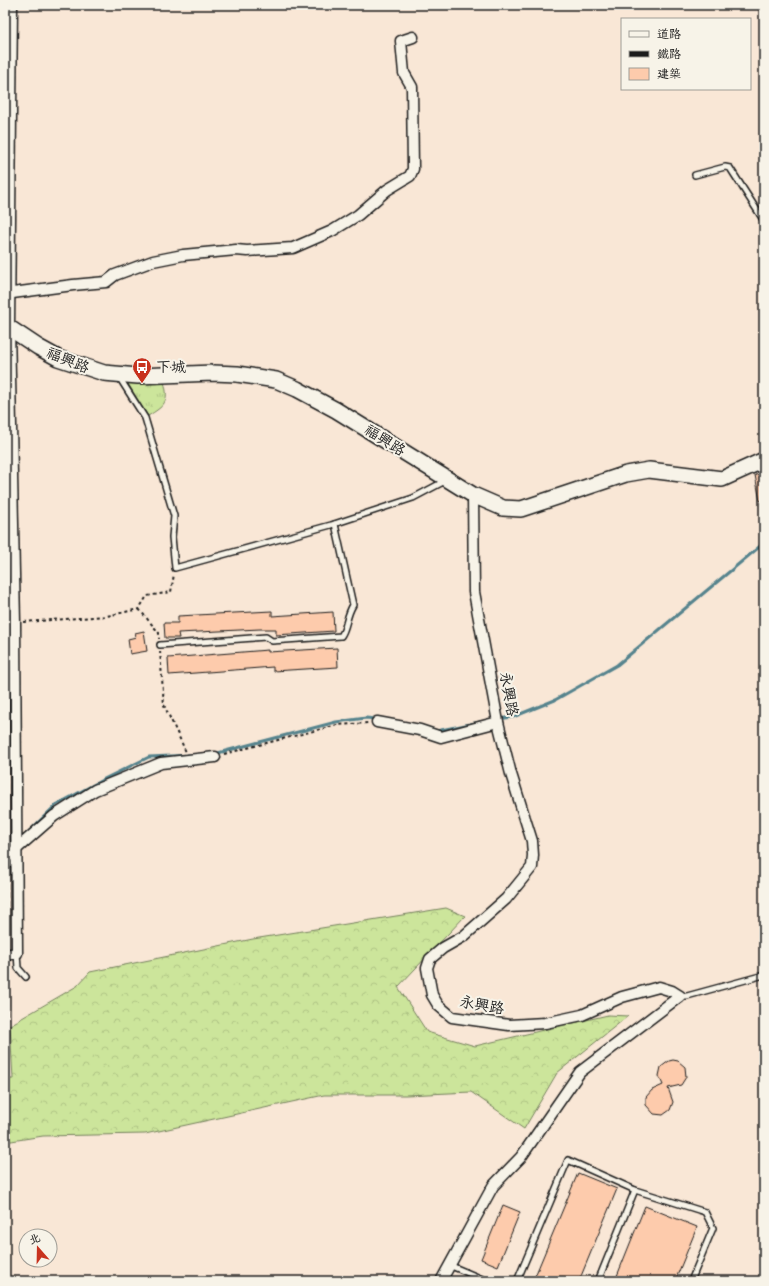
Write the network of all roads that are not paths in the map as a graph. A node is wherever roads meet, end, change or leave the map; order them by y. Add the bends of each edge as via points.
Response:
1 (12, 5) edge
2 (8, 23) edge
3 (413, 37) dead end
4 (695, 175) dead end
5 (764, 221) edge
6 (7, 294) edge
7 (7, 326) edge
8 (118, 375) junction
9 (764, 460) edge
10 (448, 480) junction
11 (473, 495) junction
12 (335, 524) junction
13 (160, 645) road end
14 (377, 722) road end
15 (498, 722) junction
16 (215, 756) road end
17 (16, 850) junction
18 (5, 859) edge
19 (17, 953) junction
20 (5, 955) edge
21 (764, 975) edge
22 (26, 977) dead end
23 (680, 996) junction
24 (635, 1190) junction
25 (449, 1265) junction
26 (441, 1281) edge
27 (487, 1281) edge
28 (517, 1281) edge
29 (598, 1281) edge
30 (691, 1281) edge

1 - 2 street
2 - 6 street
3 - 6 street via 401,41 404,73 412,87 413,169 410,176 387,190 358,215 332,231 294,248 182,255 153,261 115,275 106,282
4 - 5 lane via 724,167 730,168
6 - 7 street
7 - 8 street, 福興路 via 58,358 83,368
7 - 17 street via 15,623
8 - 10 street, 福興路 via 212,373 276,380 336,410
8 - 12 lane via 145,418 174,516 174,568
9 - 11 street, 福興路 via 722,479 649,470 626,474 521,509 503,508
10 - 11 street, 福興路
10 - 12 lane via 413,498
11 - 15 street, 永興路 via 474,592
12 - 13 lane via 353,605 341,636 272,641 266,637
14 - 15 street via 420,730 441,738
15 - 23 street, 永興路 via 532,841 532,867 506,899 464,936 430,959 427,968 428,981 438,1005 452,1017 509,1025 545,1023 582,1015 622,996 658,987
16 - 17 street via 161,763 95,790 54,816
17 - 18 street
17 - 19 street
19 - 20 street
19 - 22 lane via 18,968
21 - 23 lane
23 - 25 street via 580,1072 521,1157 493,1186
24 - 28 lane via 568,1160
24 - 29 lane
24 - 30 lane via 705,1212 713,1228
25 - 26 street
25 - 27 lane

